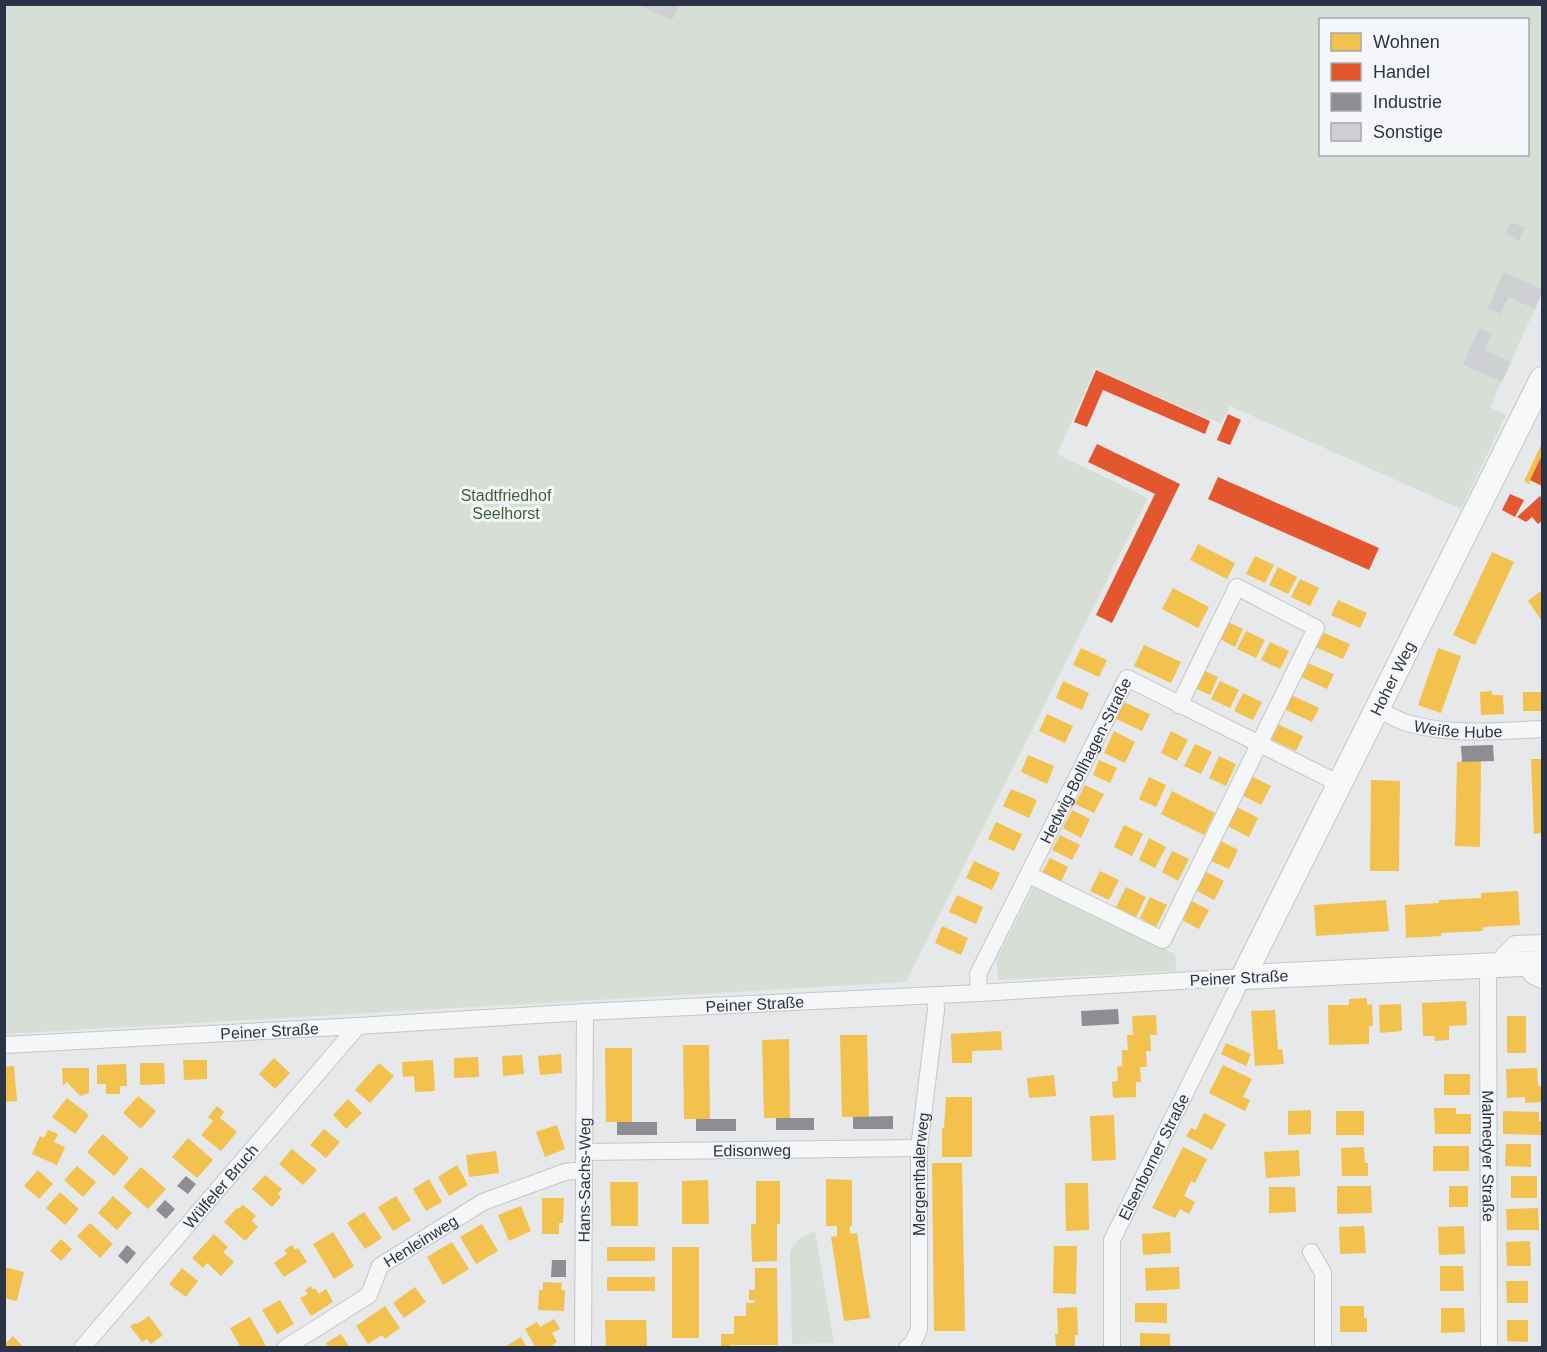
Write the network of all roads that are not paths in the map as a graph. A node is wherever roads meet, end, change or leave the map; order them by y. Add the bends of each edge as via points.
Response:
1 (1541, 386) edge
2 (1179, 705) junction
3 (1378, 709) junction
4 (1542, 729) edge
5 (1260, 743) junction
6 (1340, 784) junction
7 (1029, 875) junction
8 (1542, 943) edge
9 (1514, 965) edge
10 (1243, 977) junction
11 (1542, 980) edge
12 (979, 993) junction
13 (935, 995) junction
14 (585, 1012) junction
15 (358, 1026) junction
16 (4, 1045) edge
17 (919, 1148) junction
18 (584, 1152) junction
19 (584, 1170) junction
20 (1311, 1251) dead end
21 (82, 1347) edge
22 (285, 1347) edge
23 (583, 1347) edge
24 (907, 1347) edge
25 (1112, 1347) edge
26 (1323, 1347) edge
27 (1489, 1347) edge

1 - 3 street, Hoher Weg
2 - 5 street, Hedwig-Bollhagen-Straße
2 - 5 street via 1237,587 1316,628
2 - 7 street, Hedwig-Bollhagen-Straße via 1127,678
3 - 4 street, Weiße Hube via 1406,723 1442,730
3 - 6 street, Hoher Weg
5 - 6 street, Hedwig-Bollhagen-Straße
5 - 7 street via 1163,940
6 - 10 street, Hoher Weg
7 - 12 street, Hedwig-Bollhagen-Straße via 978,974
8 - 9 street via 1515,944 1503,956
9 - 10 street, Peiner Straße
9 - 11 street
9 - 27 street, Malmedyer Straße
10 - 12 street, Peiner Straße
10 - 25 street, Elsenborner Straße via 1112,1240
12 - 13 street, Peiner Straße
13 - 14 street, Peiner Straße
13 - 17 street, Mergenthalerweg
14 - 15 street, Peiner Straße
14 - 18 street, Hans-Sachs-Weg
15 - 16 street, Peiner Straße
15 - 21 street, Wülfeler Bruch
17 - 18 street, Edisonweg
17 - 24 street, Mergenthalerweg via 919,1329
18 - 19 street, Hans-Sachs-Weg
19 - 22 street, Henleinweg via 565,1172 483,1202 380,1266 369,1295
19 - 23 street, Hans-Sachs-Weg
20 - 26 street via 1323,1273

